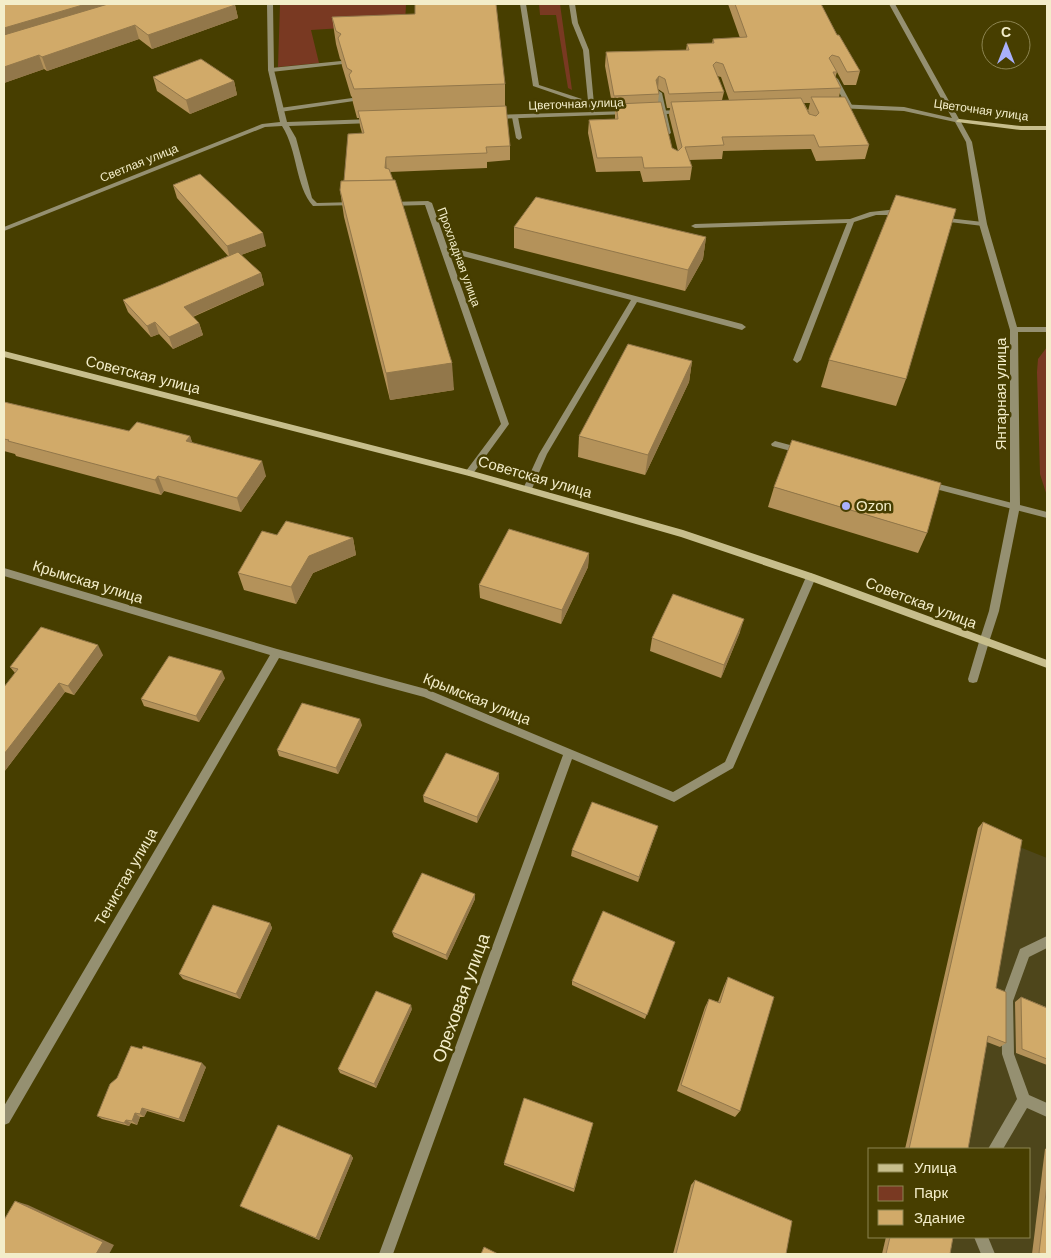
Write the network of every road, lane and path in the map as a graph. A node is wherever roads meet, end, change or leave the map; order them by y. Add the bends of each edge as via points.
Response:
1 (270, 4) edge
2 (523, 4) edge
3 (572, 4) edge
4 (892, 4) edge
5 (341, 63) edge
6 (271, 70) junction
7 (831, 71) edge
8 (659, 93) edge
9 (352, 100) edge
10 (592, 104) junction
11 (827, 106) edge
12 (850, 107) junction
13 (280, 110) junction
14 (692, 111) edge
15 (665, 112) junction
16 (593, 114) junction
17 (515, 117) junction
18 (486, 118) edge
19 (380, 121) edge
20 (960, 121) junction
21 (284, 124) junction
22 (1047, 128) edge
23 (519, 138) dead end
24 (670, 142) edge
25 (362, 204) edge
26 (381, 204) edge
27 (909, 214) edge
28 (933, 218) edge
29 (852, 221) junction
30 (983, 224) junction
31 (695, 226) dead end
32 (4, 229) edge
33 (446, 249) junction
34 (635, 299) junction
35 (742, 327) dead end
36 (1047, 329) edge
37 (1014, 330) junction
38 (4, 354) edge
39 (797, 360) dead end
40 (775, 444) dead end
41 (812, 454) edge
42 (469, 473) junction
43 (916, 481) edge
44 (528, 489) junction
45 (1015, 506) junction
46 (1047, 516) edge
47 (8, 573) edge
48 (811, 577) junction
49 (4, 584) edge
50 (984, 642) junction
51 (277, 653) junction
52 (1047, 664) edge
53 (974, 679) dead end
54 (569, 754) junction
55 (1047, 942) edge
56 (1024, 1100) junction
57 (1047, 1110) edge
58 (4, 1118) edge
59 (997, 1148) edge
60 (981, 1238) edge
61 (386, 1254) edge
62 (988, 1254) edge

1 - 6 street
2 - 10 street via 536,86
3 - 10 street via 586,50
4 - 20 street, Янтарная улица
5 - 6 street
6 - 13 street
7 - 12 street
8 - 15 street
9 - 13 street
10 - 16 street
11 - 12 street, Цветочная улица
12 - 20 street, Цветочная улица via 904,109
13 - 21 street
14 - 15 street, Цветочная улица
15 - 16 street, Цветочная улица
15 - 24 street
16 - 17 street, Цветочная улица
17 - 18 street, Цветочная улица
17 - 23 street
19 - 21 street
20 - 22 street, Цветочная улица
20 - 30 street, Янтарная улица via 969,142
21 - 25 street via 293,138 308,198 315,205
21 - 32 street, Светлая улица via 264,125
26 - 33 street, Прохладная улица via 428,203
27 - 29 street via 868,214
28 - 30 street
29 - 31 street
29 - 39 street
30 - 37 street, Янтарная улица
33 - 34 street
33 - 42 street, Прохладная улица via 505,424
34 - 35 street
34 - 44 street via 543,454
36 - 37 street
37 - 45 street, Янтарная улица
38 - 42 street, Советская улица
40 - 41 street
42 - 44 street, Советская улица
43 - 45 street
44 - 48 street, Советская улица via 683,534
45 - 46 street
45 - 50 street, Янтарная улица via 994,611
47 - 49 street
47 - 51 street, Крымская улица
48 - 50 street, Советская улица
48 - 54 street, Крымская улица via 729,765 674,797
50 - 52 street, Советская улица
50 - 53 street, Янтарная улица
51 - 54 street, Крымская улица via 426,693
51 - 58 street, Тенистая улица
54 - 61 street, Ореховая улица
55 - 56 street via 1024,952 1007,1001 1008,1054
56 - 57 street
56 - 59 street
60 - 62 street

